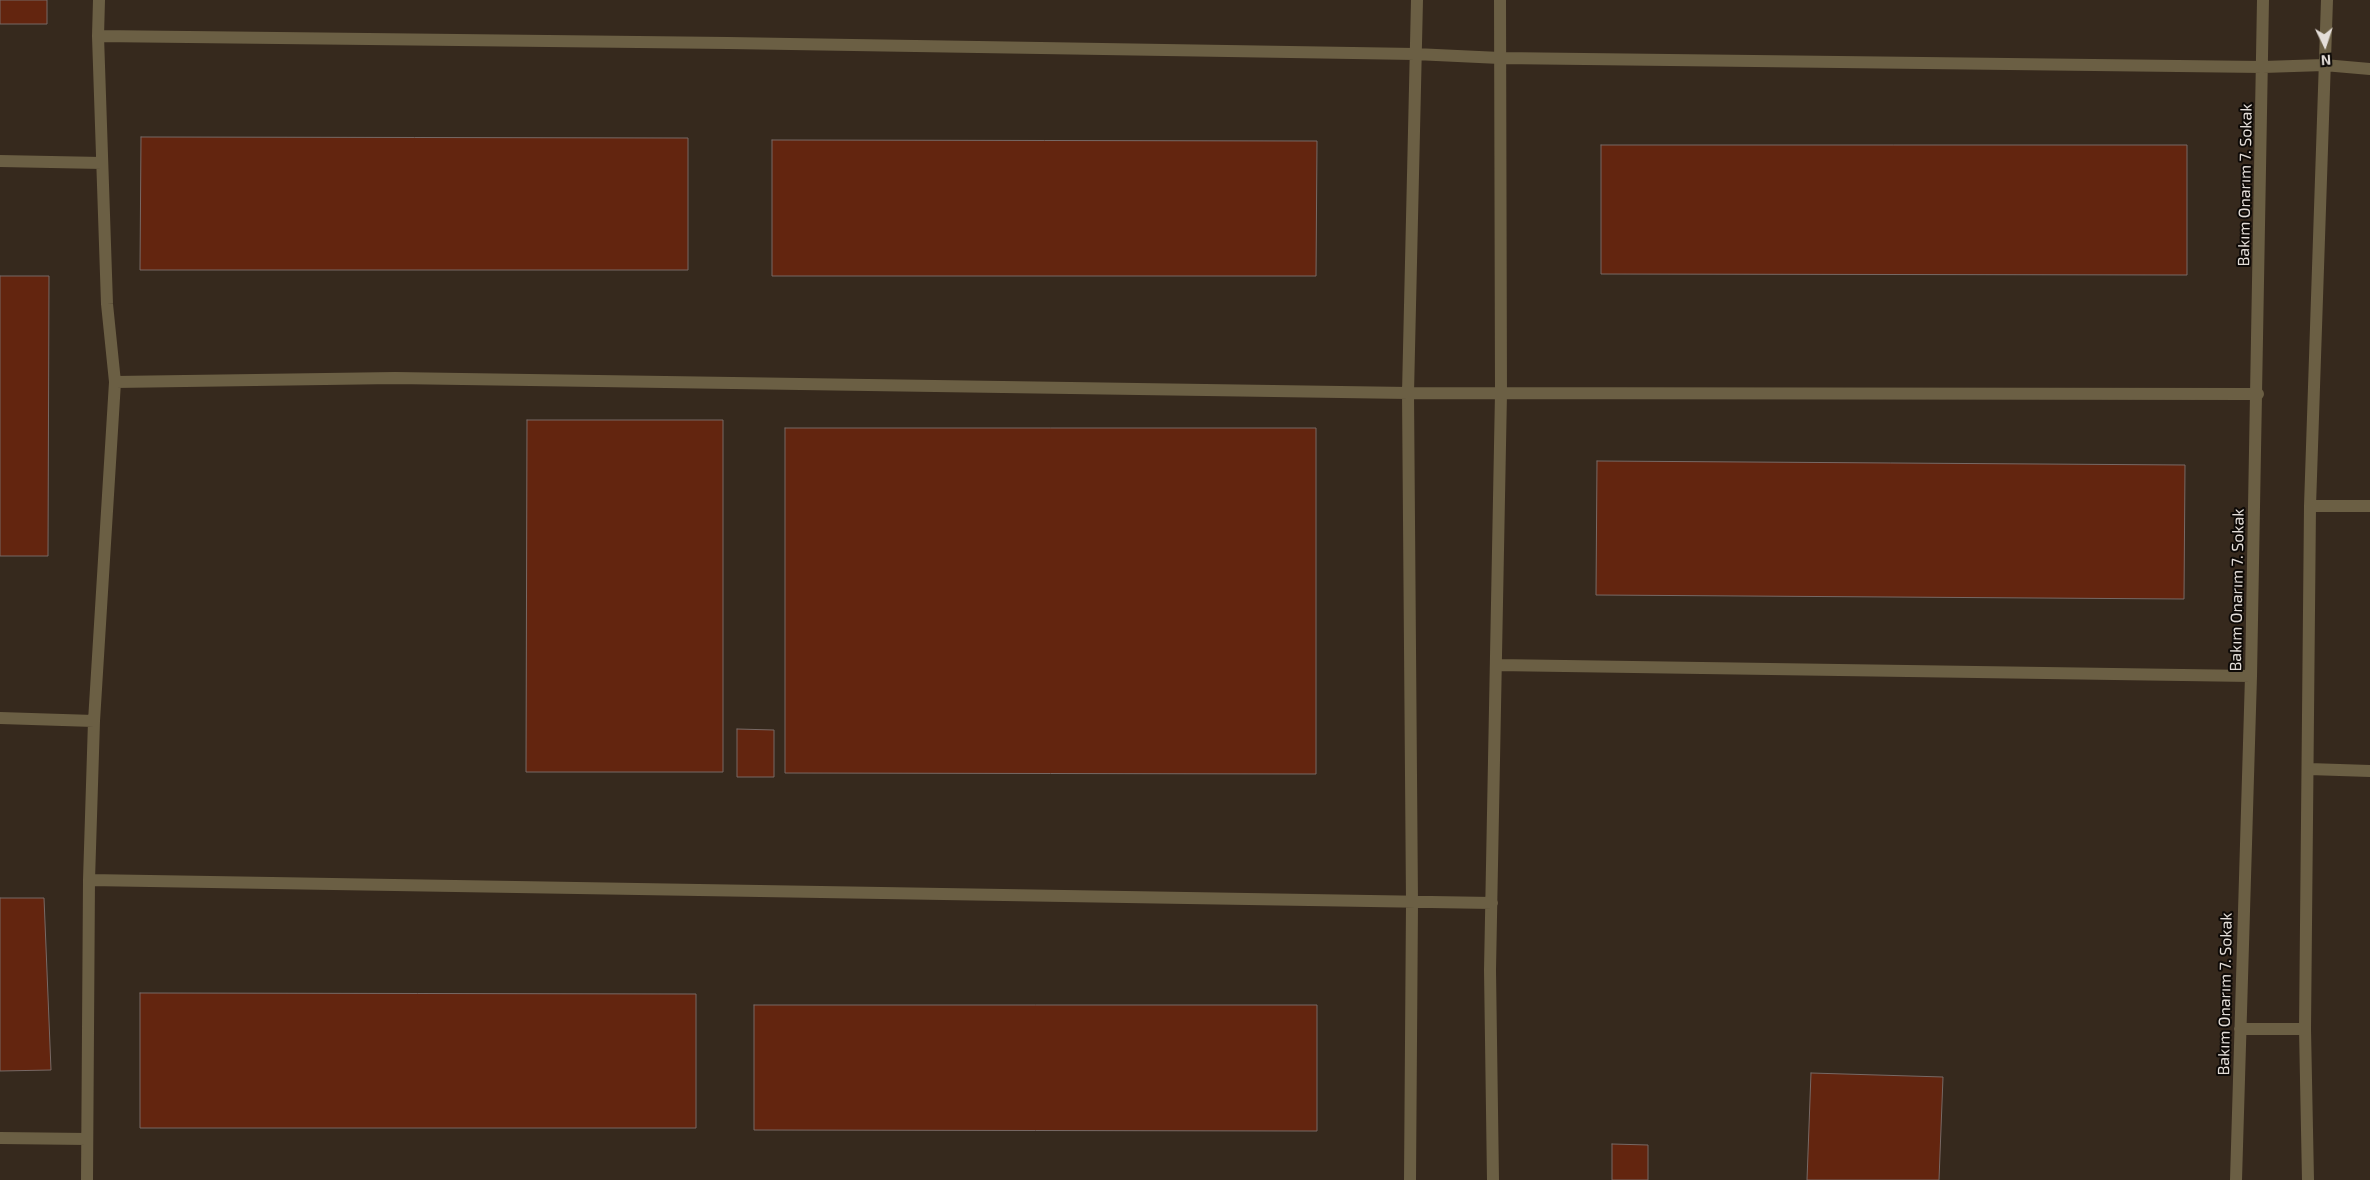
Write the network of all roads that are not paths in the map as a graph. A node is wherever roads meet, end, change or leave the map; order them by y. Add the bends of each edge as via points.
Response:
1 (99, 0) edge
2 (1417, 0) edge
3 (1500, 0) edge
4 (2263, 0) edge
5 (2327, 0) edge
6 (98, 36) junction
7 (1415, 54) junction
8 (1500, 58) junction
9 (2324, 66) junction
10 (2263, 67) junction
11 (2370, 69) edge
12 (0, 161) edge
13 (102, 162) junction
14 (115, 382) junction
15 (1408, 393) junction
16 (1501, 393) junction
17 (2258, 394) junction
18 (2310, 506) junction
19 (2370, 506) edge
20 (1496, 665) junction
21 (2251, 676) junction
22 (0, 718) edge
23 (94, 721) junction
24 (2309, 768) junction
25 (2370, 771) edge
26 (89, 880) junction
27 (1412, 903) junction
28 (1492, 903) junction
29 (2240, 1029) junction
30 (2305, 1029) junction
31 (0, 1138) edge
32 (87, 1139) junction
33 (87, 1180) edge
34 (1410, 1180) edge
35 (1493, 1180) edge
36 (2236, 1180) edge
37 (2308, 1180) edge

1 - 6 street
2 - 7 street
3 - 8 street
4 - 10 street, Bakım Onarım 7. Sokak
5 - 9 street
6 - 7 street
6 - 13 street
7 - 8 street
7 - 15 street
8 - 10 street
8 - 16 street
9 - 10 street
9 - 11 street
9 - 18 street
10 - 17 street, Bakım Onarım 7. Sokak
12 - 13 street
13 - 14 street via 107,304
14 - 15 street via 394,378
14 - 23 street
15 - 16 street
15 - 27 street
16 - 17 street
16 - 20 street
17 - 21 street, Bakım Onarım 7. Sokak
18 - 19 street
18 - 24 street
20 - 21 street
20 - 28 street
21 - 29 street, Bakım Onarım 7. Sokak
22 - 23 street
23 - 26 street
24 - 25 street
24 - 30 street
26 - 27 street
26 - 32 street
27 - 28 street
27 - 34 street
28 - 35 street
29 - 30 street
29 - 36 street, Bakım Onarım 7. Sokak
30 - 37 street
31 - 32 street
32 - 33 street

